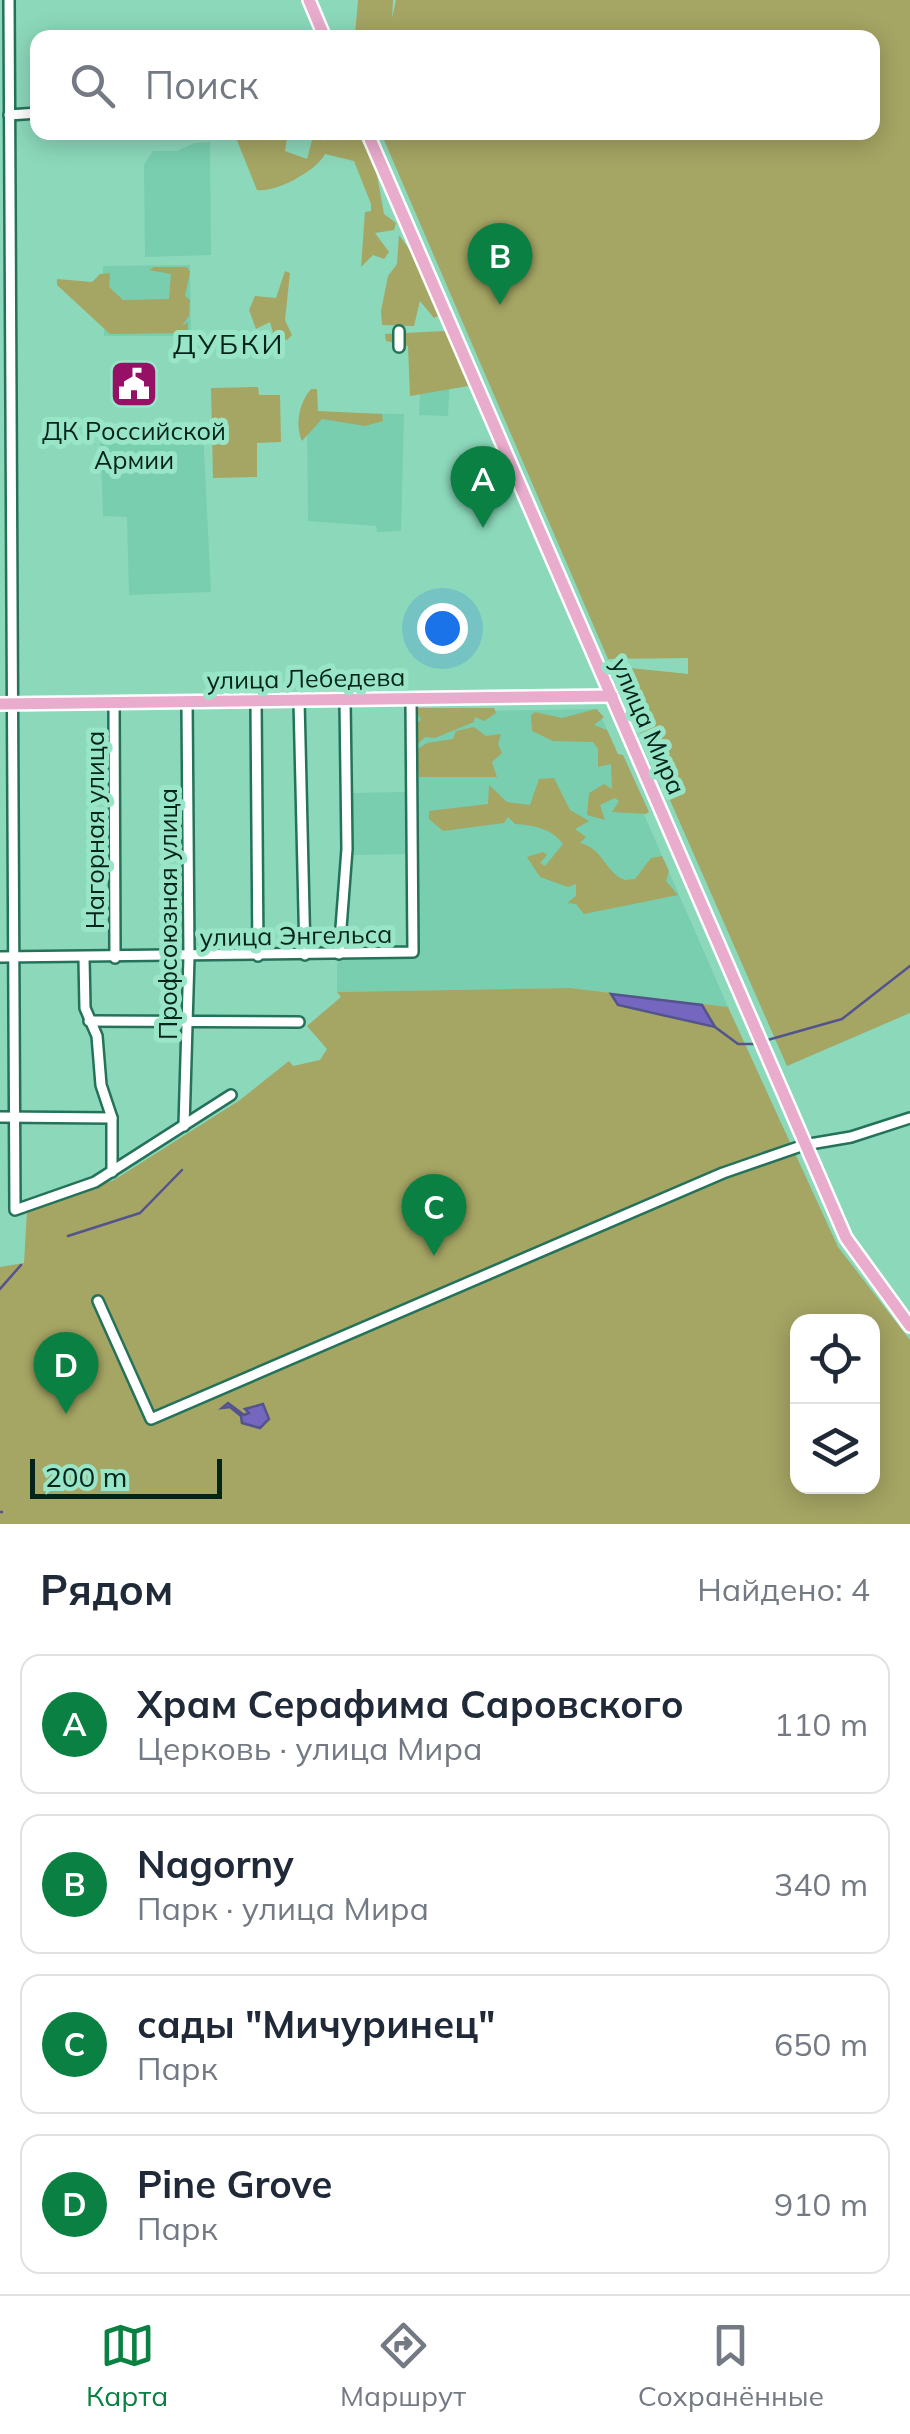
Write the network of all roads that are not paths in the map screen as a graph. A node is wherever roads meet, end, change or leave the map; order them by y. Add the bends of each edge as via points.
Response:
1 (9, 0) edge
2 (309, 0) edge
3 (322, 30) edge
4 (30, 114) edge
5 (10, 115) junction
6 (369, 140) edge
7 (5, 144) edge
8 (400, 331) dead end
9 (399, 348) dead end
10 (5, 403) edge
11 (612, 696) junction
12 (411, 699) junction
13 (299, 700) junction
14 (345, 700) junction
15 (256, 701) junction
16 (187, 702) junction
17 (114, 703) junction
18 (6, 704) edge
19 (305, 954) junction
20 (338, 954) junction
21 (189, 956) junction
22 (258, 956) junction
23 (6, 957) edge
24 (84, 958) junction
25 (115, 958) junction
26 (88, 1021) junction
27 (188, 1022) junction
28 (299, 1022) dead end
29 (231, 1095) dead end
30 (0, 1116) edge
31 (12, 1116) junction
32 (112, 1118) junction
33 (910, 1118) edge
34 (184, 1126) junction
35 (804, 1145) junction
36 (112, 1172) junction
37 (98, 1301) dead end
38 (910, 1326) edge

1 - 5 street
2 - 3 main road
4 - 5 street
5 - 7 street
6 - 11 main road, улица Мира
7 - 10 street
8 - 9 street
10 - 18 street
11 - 12 main road, улица Лебедева
11 - 35 main road, улица Мира
12 - 14 main road, улица Лебедева
12 - 20 street, улица Энгельса via 413,952
13 - 14 main road, улица Лебедева
13 - 15 main road, улица Лебедева
13 - 19 street
14 - 20 street via 347,849
15 - 16 main road, улица Лебедева
15 - 22 street
16 - 17 main road, улица Лебедева
16 - 21 street, Профсоюзная улица
17 - 18 main road, улица Лебедева
17 - 25 street, Нагорная улица
18 - 23 street
19 - 20 street, улица Энгельса
19 - 22 street, улица Энгельса
21 - 22 street, улица Энгельса
21 - 25 street, улица Энгельса
21 - 27 street, Профсоюзная улица
23 - 24 street, улица Энгельса
23 - 31 street
24 - 25 street, улица Энгельса
24 - 26 street
26 - 27 street
26 - 32 street via 97,1036
27 - 28 street
27 - 34 street, Профсоюзная улица
29 - 34 street
30 - 31 street
31 - 32 street
31 - 36 street via 15,1210
32 - 36 street
33 - 35 street
34 - 36 street
35 - 37 street via 724,1173 152,1419
35 - 38 main road, улица Мира via 856,1258

